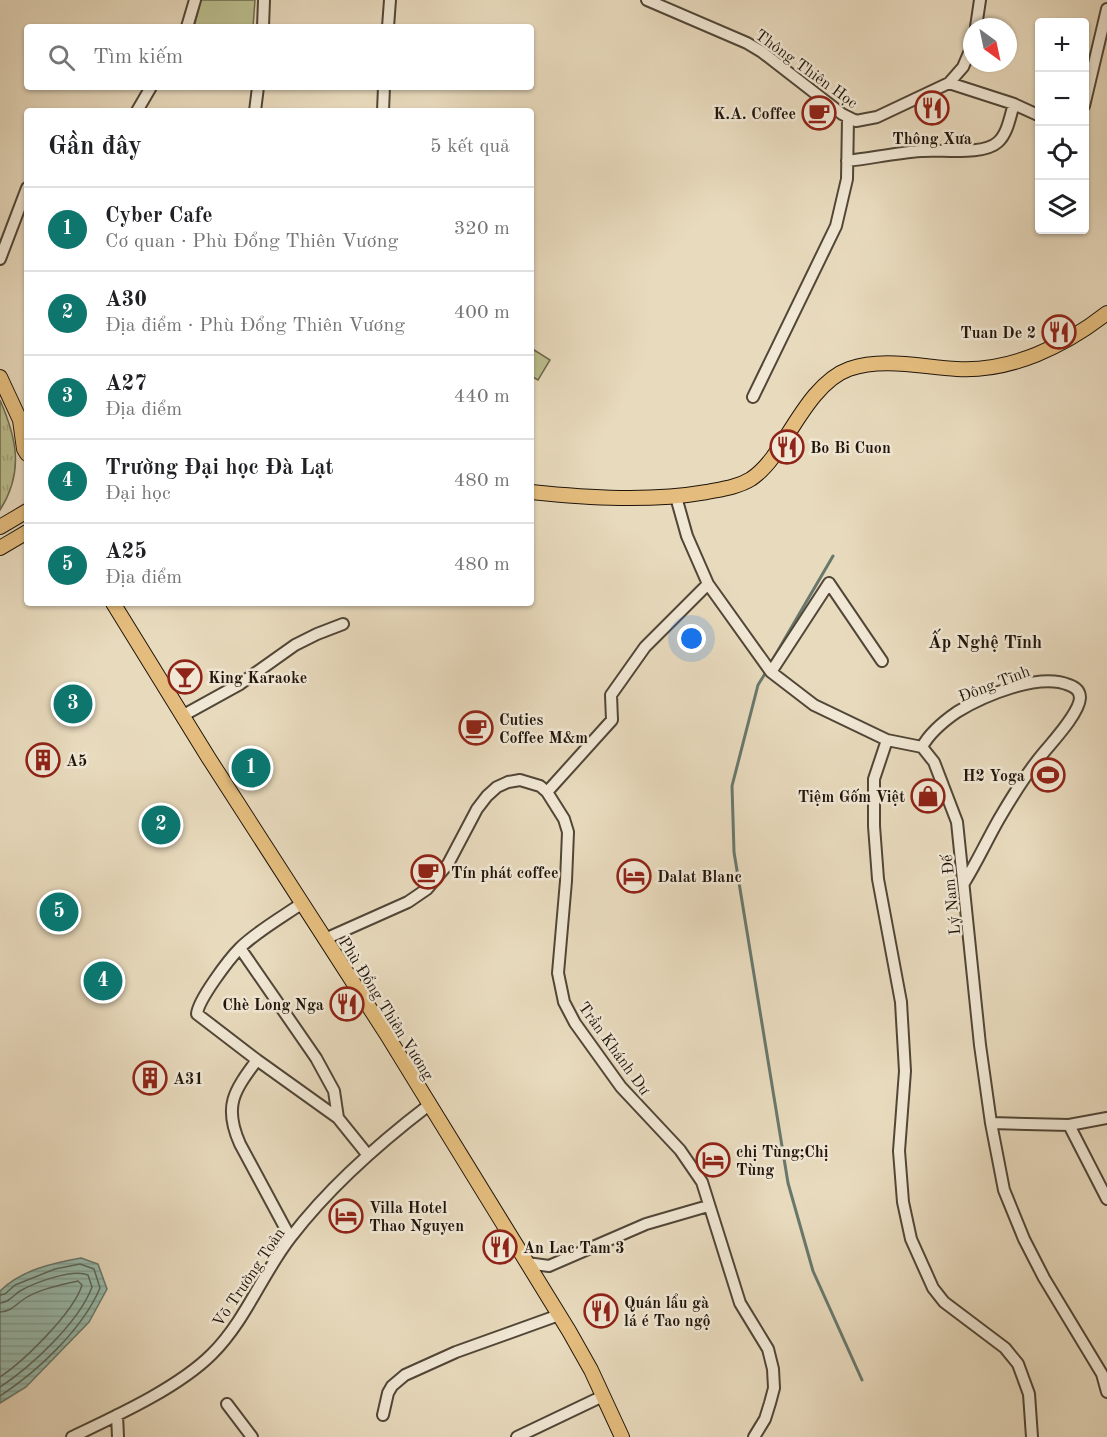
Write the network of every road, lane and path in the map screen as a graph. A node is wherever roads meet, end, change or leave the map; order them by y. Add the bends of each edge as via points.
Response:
1 (195, 0) edge
2 (264, 0) edge
3 (390, 0) edge
4 (647, 0) edge
5 (980, 0) edge
6 (1107, 9) edge
7 (977, 18) edge
8 (188, 24) edge
9 (263, 24) edge
10 (388, 24) edge
11 (963, 67) edge
12 (949, 83) junction
13 (1089, 85) edge
14 (149, 90) edge
15 (258, 90) edge
16 (384, 90) edge
17 (1014, 104) junction
18 (138, 108) edge
19 (255, 108) edge
20 (383, 108) edge
21 (1035, 114) edge
22 (848, 118) junction
23 (847, 161) junction
24 (24, 196) edge
25 (0, 259) edge
26 (1107, 313) edge
27 (0, 377) edge
28 (753, 397) dead end
29 (24, 423) edge
30 (24, 449) edge
31 (534, 492) edge
32 (676, 497) junction
33 (24, 513) edge
34 (0, 527) edge
35 (24, 534) edge
36 (0, 548) edge
37 (708, 584) junction
38 (115, 606) edge
39 (343, 624) dead end
40 (882, 661) dead end
41 (771, 672) junction
42 (182, 716) junction
43 (887, 740) junction
44 (922, 747) junction
45 (547, 792) junction
46 (964, 883) junction
47 (301, 904) junction
48 (325, 939) junction
49 (240, 948) junction
50 (257, 1060) junction
51 (429, 1105) junction
52 (338, 1118) junction
53 (1107, 1118) edge
54 (991, 1123) junction
55 (1069, 1125) junction
56 (367, 1154) junction
57 (1107, 1199) edge
58 (708, 1206) junction
59 (290, 1237) junction
60 (527, 1263) junction
61 (559, 1315) junction
62 (1105, 1373) edge
63 (1107, 1392) edge
64 (603, 1396) junction
65 (227, 1404) dead end
66 (117, 1415) junction
67 (383, 1415) dead end
68 (72, 1437) edge
69 (118, 1437) edge
70 (252, 1437) edge
71 (517, 1437) edge
72 (622, 1437) edge
73 (754, 1437) edge
74 (1032, 1437) edge

1 - 8 street
2 - 9 street
3 - 10 street
4 - 22 street, Thông Thiên Học via 747,43
5 - 7 street
6 - 13 street
11 - 12 street
12 - 17 street
12 - 22 street, Thông Thiên Học via 883,115 856,121
14 - 18 street
15 - 19 street
16 - 20 street
17 - 21 street
17 - 23 street via 1000,141 981,150 921,151
22 - 23 street
23 - 28 street via 835,231
24 - 25 street
26 - 32 main road via 1079,334 1052,347 1018,361 983,369 864,364 847,369 821,388 761,471 750,480 730,488
27 - 29 main road
29 - 30 main road
31 - 32 main road via 641,499
32 - 37 street via 687,536
33 - 34 main road
35 - 36 main road
37 - 41 street
37 - 45 street via 645,647 611,695 612,720
38 - 42 main road, Phù Đổng Thiên Vương
39 - 42 street via 296,645 240,684
40 - 41 street via 828,583
41 - 43 street via 813,705
42 - 47 main road, Phù Đổng Thiên Vương
43 - 44 street
43 - 74 street via 874,779 874,826 878,879 901,1002 905,1071 899,1151 903,1202 911,1239 933,1288 944,1302 1005,1348 1018,1364 1029,1394
44 - 46 street, Lý Nam Đế via 934,762 957,822
44 - 46 street, Đông Tĩnh via 956,713 1038,680 1071,685 1080,696 1072,717 1026,773
45 - 48 street via 520,780 497,788 477,809 448,864 427,889 408,902
45 - 58 street, Trần Khánh Dư via 568,832 558,973 564,1002 621,1087 693,1166
46 - 54 street, Lý Nam Đế
47 - 48 main road, Phù Đổng Thiên Vương
47 - 49 street
48 - 51 main road, Phù Đổng Thiên Vương
49 - 50 street via 209,987 197,1014
49 - 52 street via 316,1058 334,1091
50 - 52 street
50 - 59 street via 234,1095 230,1113 240,1144
51 - 56 street, Võ Trường Toản
51 - 60 main road, Phù Đổng Thiên Vương
52 - 56 street
53 - 55 street
54 - 55 street
54 - 62 street, Lý Nam Đế via 1005,1190 1024,1239 1044,1278
55 - 57 street
56 - 59 street, Võ Trường Toản
58 - 60 street via 646,1224 549,1266
58 - 73 street, Trần Khánh Dư via 740,1303 768,1349 773,1369 770,1403
59 - 66 street, Võ Trường Toản via 237,1324 213,1353 190,1373
60 - 61 main road, Phù Đổng Thiên Vương
61 - 64 main road, Phù Đổng Thiên Vương
61 - 67 street via 405,1374 392,1386
62 - 63 street, Lý Nam Đế
64 - 71 street
64 - 72 main road, Phù Đổng Thiên Vương
65 - 70 street
66 - 68 street, Võ Trường Toản
66 - 69 street

